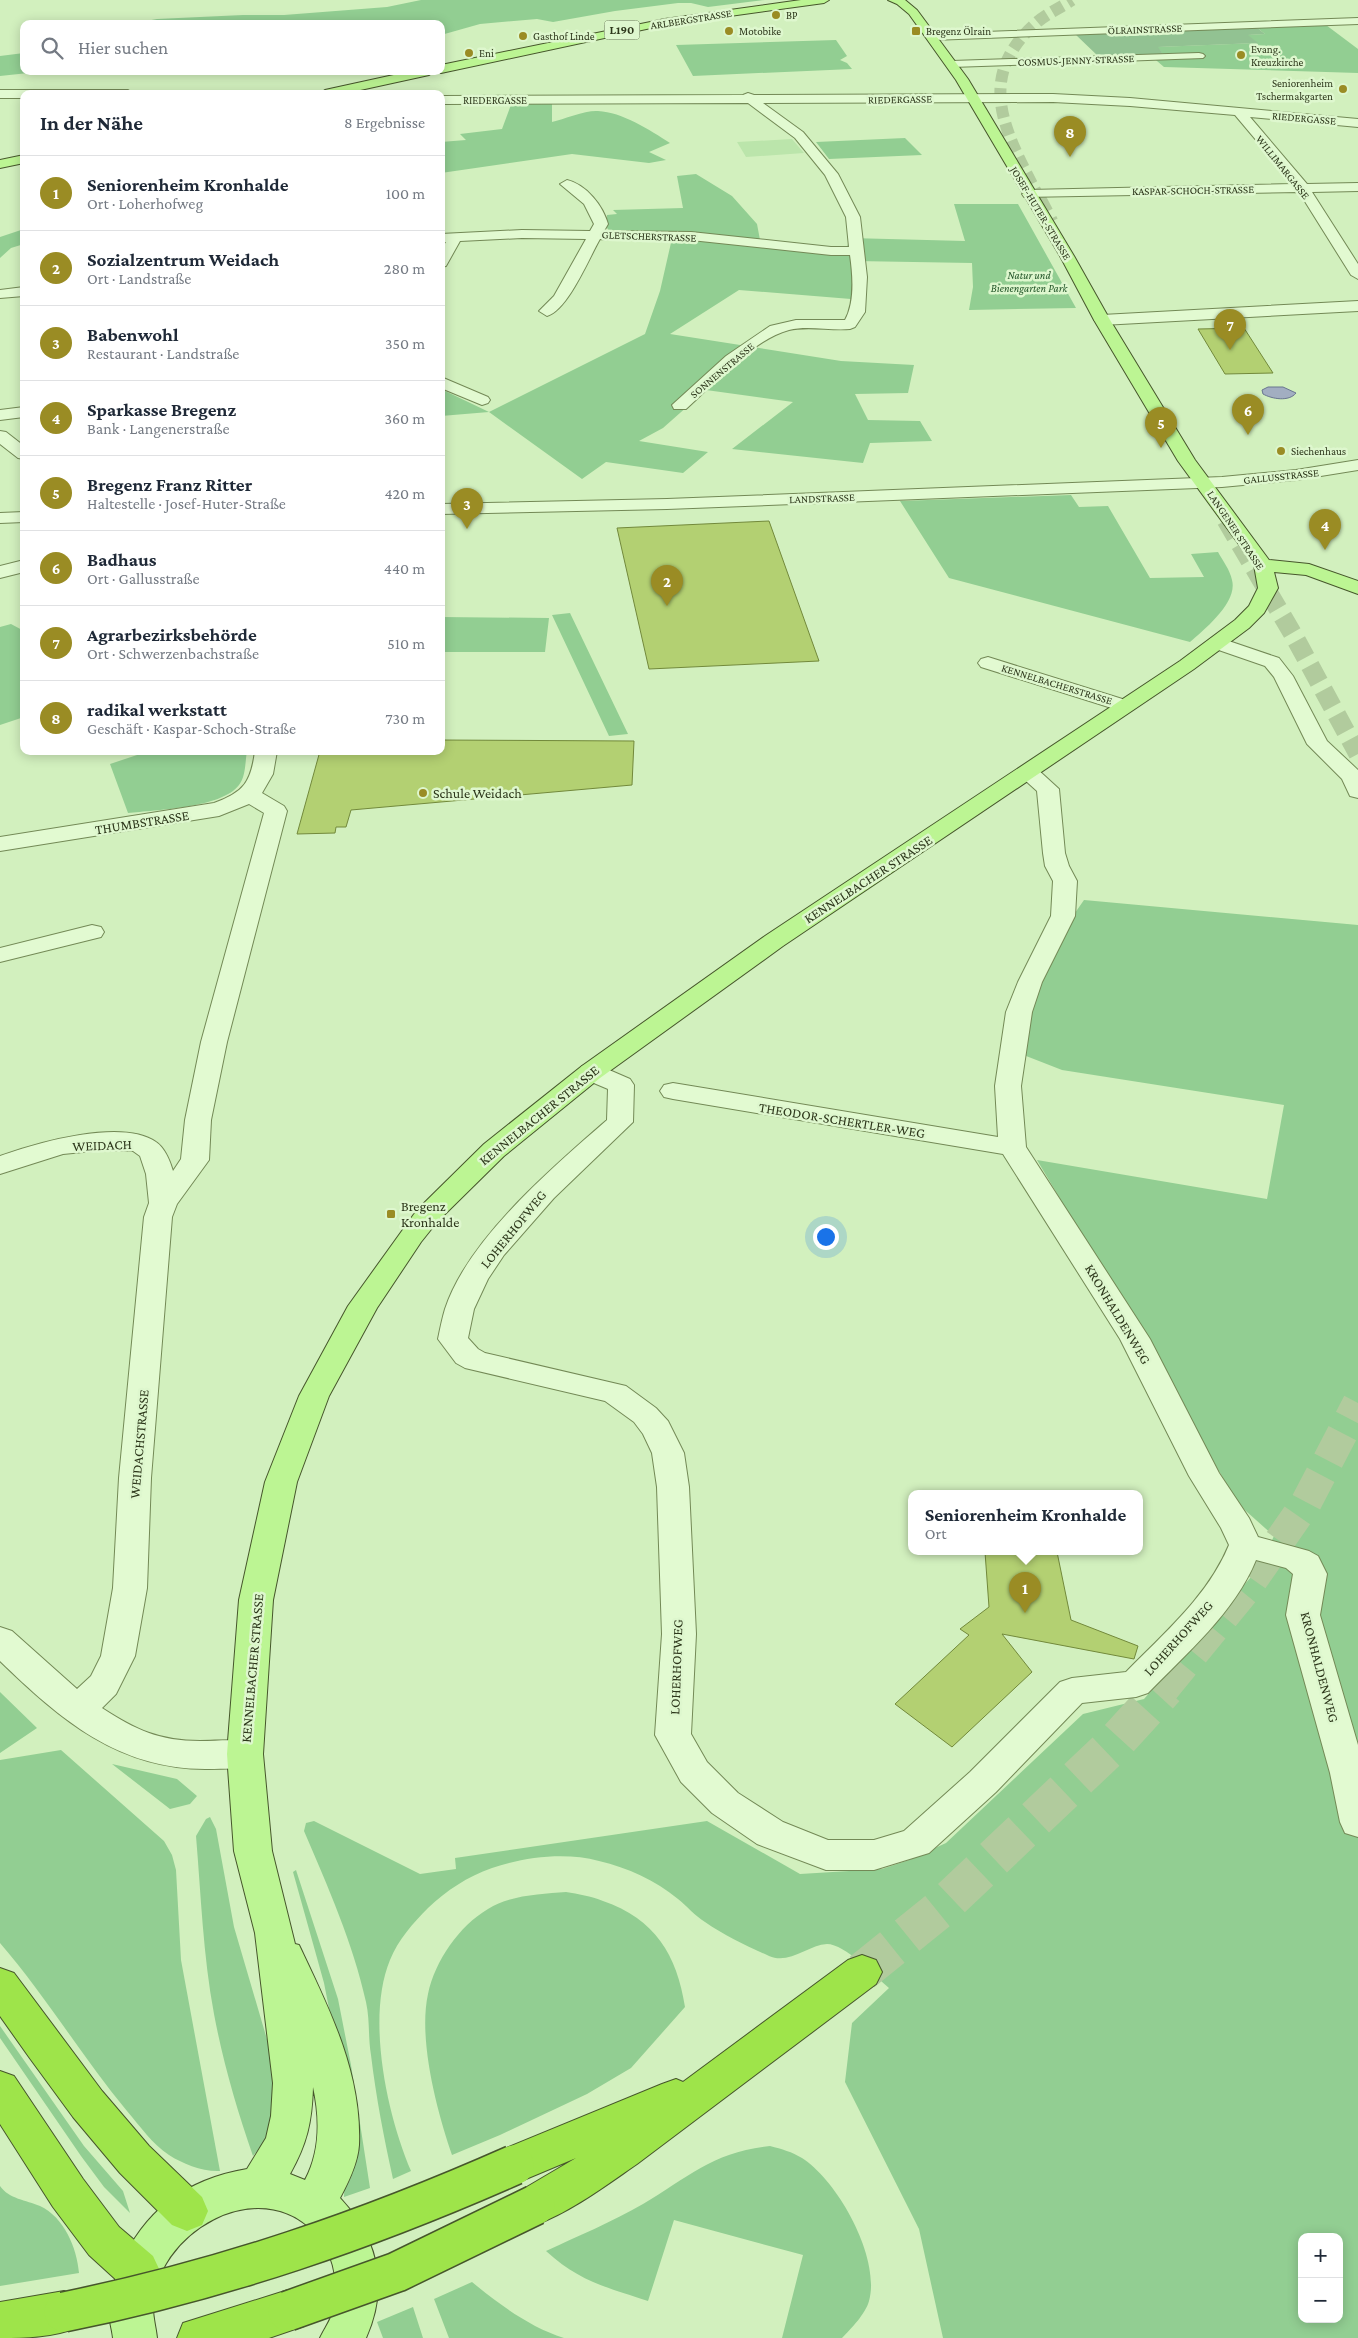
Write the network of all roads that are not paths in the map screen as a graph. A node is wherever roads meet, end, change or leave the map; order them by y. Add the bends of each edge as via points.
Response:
1 (824, 0) edge
2 (898, 0) edge
3 (1358, 21) edge
4 (932, 37) junction
5 (1199, 56) dead end
6 (952, 64) junction
7 (445, 68) edge
8 (411, 75) edge
9 (343, 90) edge
10 (0, 94) edge
11 (20, 94) edge
12 (748, 97) junction
13 (974, 98) junction
14 (445, 100) edge
15 (1239, 112) junction
16 (1358, 123) edge
17 (20, 160) edge
18 (0, 164) edge
19 (567, 184) dead end
20 (1358, 187) edge
21 (1303, 188) junction
22 (1029, 194) junction
23 (594, 234) junction
24 (449, 237) edge
25 (445, 250) edge
26 (856, 251) junction
27 (1358, 275) edge
28 (20, 292) edge
29 (0, 294) edge
30 (1358, 306) edge
31 (548, 311) dead end
32 (1102, 320) junction
33 (445, 384) edge
34 (482, 400) dead end
35 (680, 406) dead end
36 (20, 412) edge
37 (0, 415) edge
38 (0, 436) edge
39 (20, 451) edge
40 (1356, 468) edge
41 (1203, 482) junction
42 (445, 509) edge
43 (20, 517) edge
44 (0, 518) edge
45 (20, 567) edge
46 (0, 572) edge
47 (1265, 572) junction
48 (1358, 588) edge
49 (1217, 643) junction
50 (988, 662) dead end
51 (1125, 706) junction
52 (265, 759) edge
53 (1028, 773) junction
54 (1358, 791) edge
55 (248, 796) junction
56 (0, 844) edge
57 (92, 932) dead end
58 (0, 955) edge
59 (591, 1072) junction
60 (673, 1091) dead end
61 (1012, 1147) junction
62 (0, 1166) edge
63 (163, 1202) junction
64 (1245, 1545) junction
65 (0, 1640) edge
66 (79, 1709) junction
67 (245, 1754) junction
68 (1358, 1822) edge
69 (274, 1933) junction
70 (862, 1972) tunnel mouth
71 (0, 1985) edge
72 (716, 2079) junction
73 (0, 2088) edge
74 (259, 2188) junction
75 (315, 2203) junction
76 (187, 2211) junction
77 (138, 2271) junction
78 (0, 2323) edge
79 (135, 2338) edge
80 (199, 2338) edge
81 (342, 2338) edge

1 - 7 main road, ARLBERGSTRASSE / L190 via 645,26
2 - 4 main road, JOSEF-HUTER-STRASSE via 913,12
3 - 4 street, ÖLRAINSTRASSE
4 - 6 main road, JOSEF-HUTER-STRASSE
5 - 6 street, COSMUS-JENNY-STRASSE
6 - 13 main road, JOSEF-HUTER-STRASSE
8 - 9 main road
10 - 11 street
12 - 13 street, RIEDERGASSE
12 - 14 street, RIEDERGASSE
12 - 26 street, SONNENSTRASSE via 799,135 831,174 853,217
13 - 15 street, RIEDERGASSE via 1091,100
13 - 22 main road, JOSEF-HUTER-STRASSE
15 - 16 street, RIEDERGASSE
15 - 21 street, WILLIMARGASSE
17 - 18 main road
19 - 23 street via 585,195 598,214 601,224
20 - 21 street, KASPAR-SCHOCH-STRASSE
21 - 22 street, KASPAR-SCHOCH-STRASSE
21 - 27 street, WILLIMARGASSE
22 - 32 main road, JOSEF-HUTER-STRASSE
23 - 24 street, GLETSCHERSTRASSE
23 - 26 street, GLETSCHERSTRASSE via 691,236
23 - 31 street via 560,298
24 - 25 street
26 - 35 street, SONNENSTRASSE via 860,277 857,312 850,324 835,327 799,324 776,329 754,342
28 - 29 street
30 - 32 street
32 - 41 main road, JOSEF-HUTER-STRASSE
33 - 34 street
36 - 37 street
38 - 39 street
40 - 41 street, GALLUSSTRASSE
41 - 42 street, LANDSTRASSE via 658,505
41 - 47 main road, LANGENER STRASSE
43 - 44 street
45 - 46 street
47 - 48 main road via 1338,580
47 - 49 main road, KENNELBACHER STRASSE via 1267,593 1257,609
49 - 51 main road, KENNELBACHER STRASSE
49 - 54 street via 1272,662 1283,676 1318,744 1352,776
50 - 51 street, KENNELBACHERSTRASSE
51 - 53 main road, KENNELBACHER STRASSE
52 - 55 street via 257,785
53 - 59 main road, KENNELBACHER STRASSE via 774,941
53 - 61 street, KRONHALDENWEG via 1048,789 1054,853 1065,881 1063,916 1030,982 1013,1040 1008,1086
55 - 56 street, THUMBSTRASSE via 219,809
55 - 63 street, WEIDACHSTRASSE via 276,811 214,1042 198,1120 195,1160
57 - 58 street
59 - 64 street, LOHERHOFWEG via 620,1085 620,1122 542,1192 492,1251 457,1314 453,1339 467,1356 476,1361 615,1393 645,1415 657,1429 668,1452 673,1487 679,1634 673,1735 694,1772 724,1803 770,1832 826,1855 874,1855 916,1842 983,1782 1072,1691 1136,1684 1200,1616 1234,1573
59 - 67 main road, KENNELBACHER STRASSE via 494,1150 427,1216 363,1306 314,1396 282,1482 256,1600
60 - 61 street, THEODOR-SCHERTLER-WEG
61 - 64 street, KRONHALDENWEG via 1135,1339 1205,1476 1237,1526
62 - 63 street, WEIDACH via 56,1147 136,1143 145,1145 154,1156
63 - 66 street, WEIDACHSTRASSE via 158,1217 140,1412 130,1588 118,1656 104,1685
64 - 68 street, KRONHALDENWEG via 1297,1559 1306,1565 1310,1574 1302,1615 1348,1773
65 - 66 street
66 - 67 street via 120,1737 150,1749 173,1753
67 - 69 main road, KENNELBACHER STRASSE via 253,1851
69 - 74 main road, KENNELBACHER STRASSE via 293,2083 292,2116 285,2143
69 - 75 main road, KENNELBACHER STRASSE via 323,2042 336,2098 338,2146 330,2176
70 - 72 highway via 771,2042
71 - 76 highway via 119,2145
72 - 78 highway, bridge via 384,2220 269,2261 155,2294
72 - 80 highway, bridge via 622,2151 535,2205 397,2272 288,2311
73 - 77 highway via 104,2241
74 - 75 main road via 287,2192
74 - 76 main road via 220,2195
75 - 81 main road via 340,2227 354,2256 357,2289 354,2316
76 - 77 main road via 165,2229 147,2252
77 - 79 main road via 130,2310

